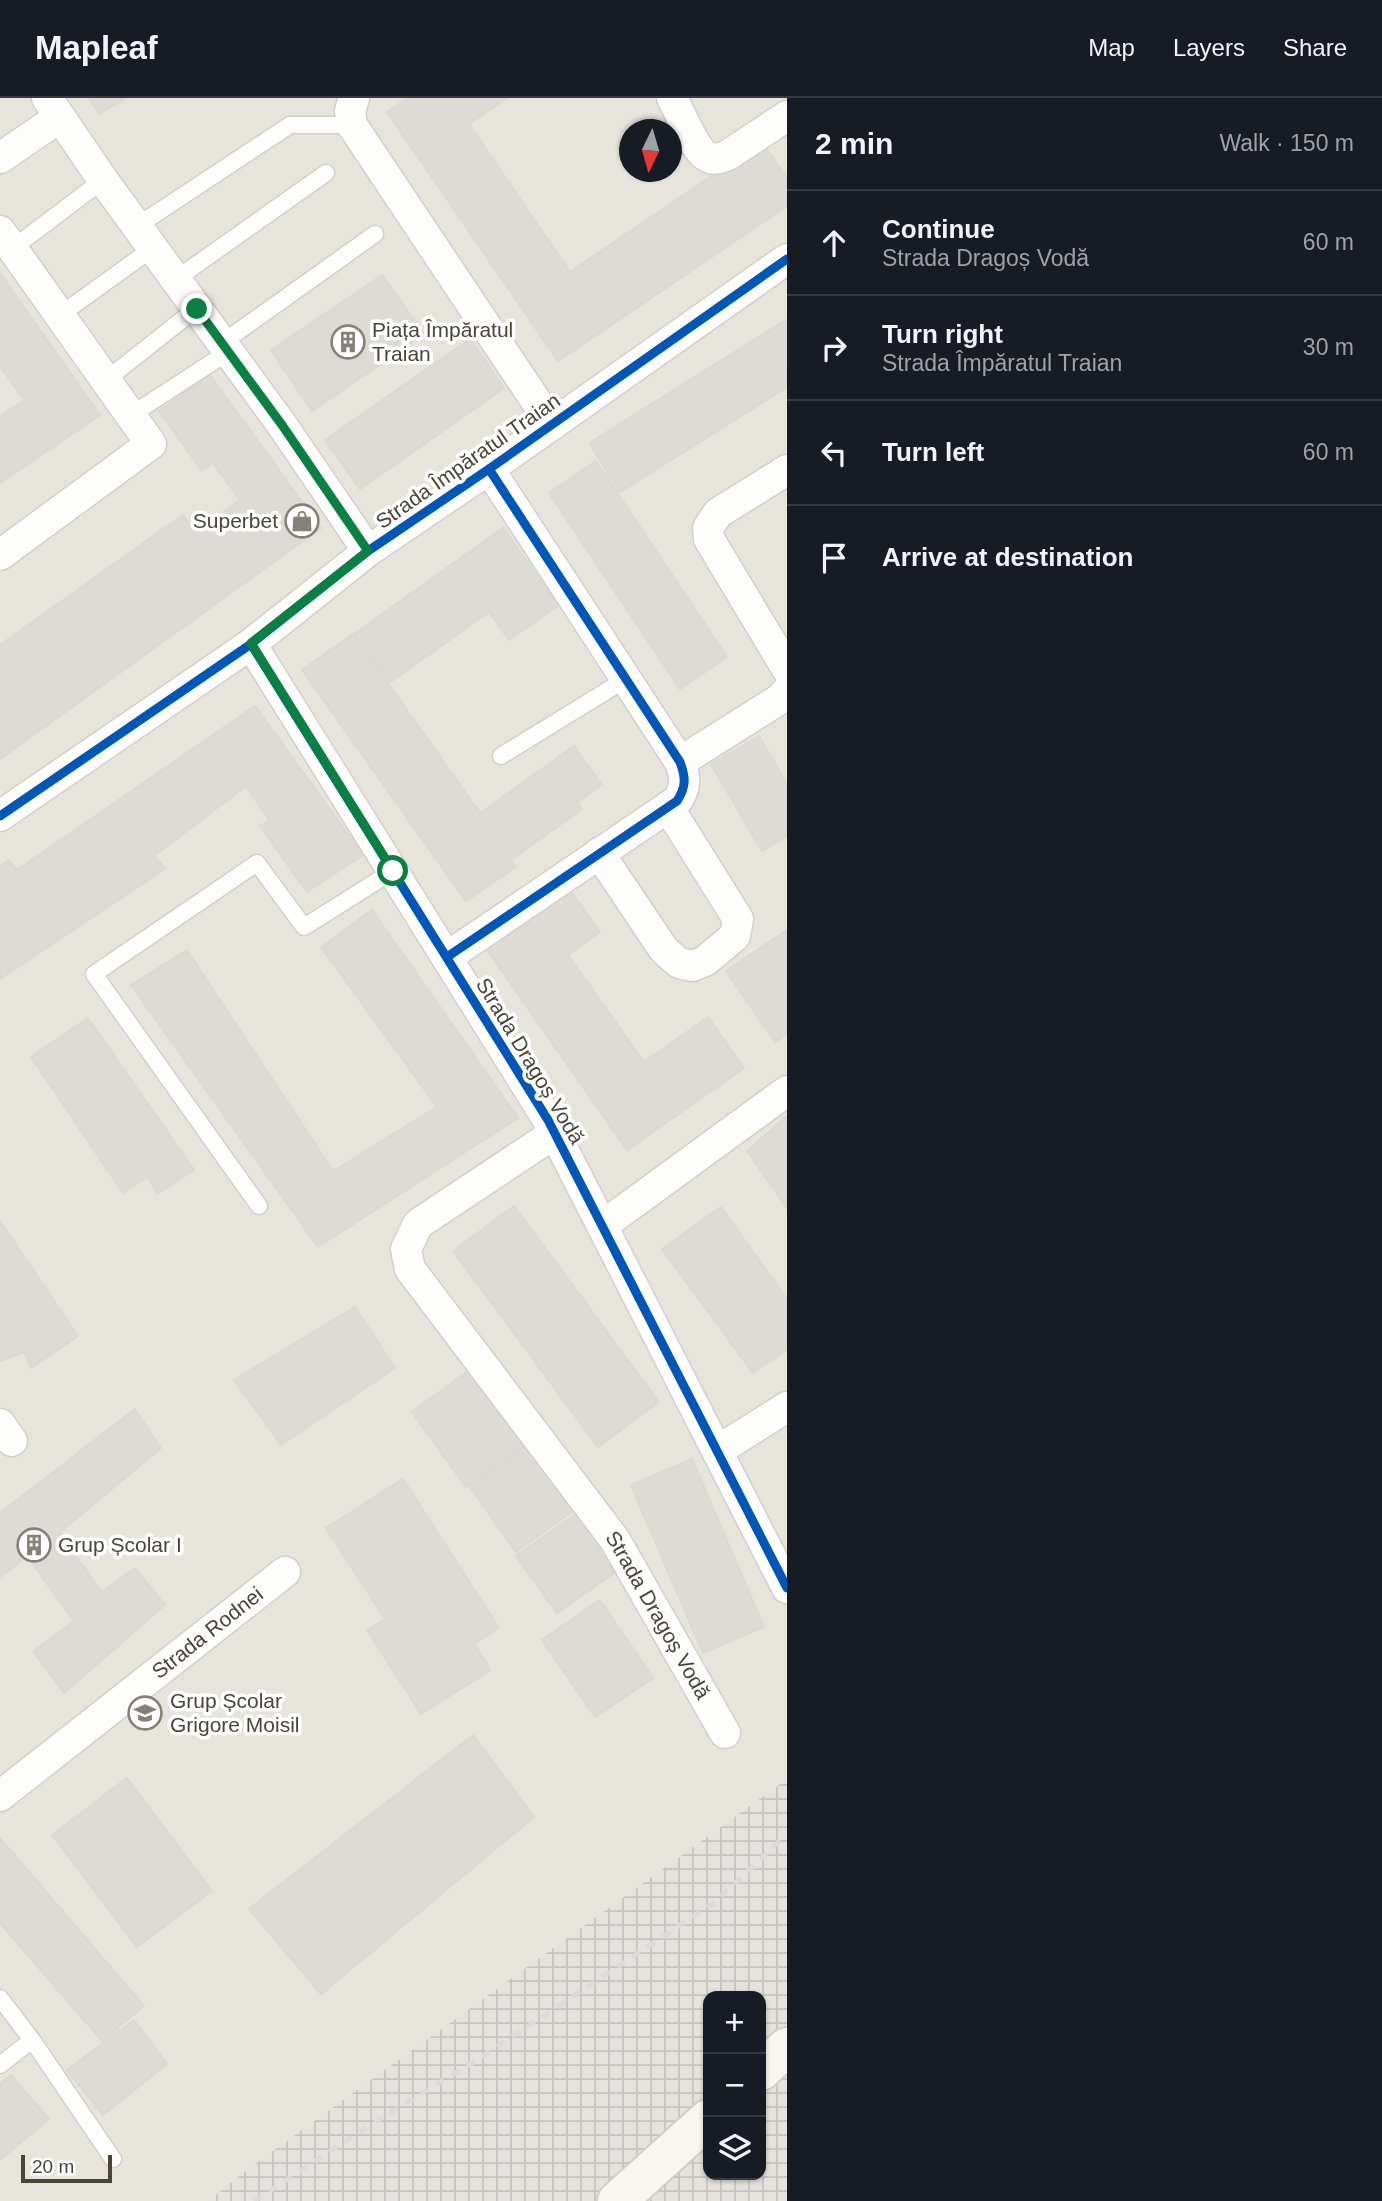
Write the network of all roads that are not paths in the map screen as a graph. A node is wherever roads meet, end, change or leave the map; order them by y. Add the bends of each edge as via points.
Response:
1 (672, 98) edge
2 (54, 108) edge
3 (353, 111) edge
4 (787, 116) edge
5 (0, 158) edge
6 (326, 173) dead end
7 (103, 180) junction
8 (375, 234) dead end
9 (145, 237) junction
10 (6, 239) edge
11 (787, 259) edge
12 (176, 279) junction
13 (197, 309) junction
14 (60, 315) junction
15 (225, 347) junction
16 (106, 380) junction
17 (131, 415) junction
18 (552, 425) junction
19 (489, 469) junction
20 (787, 470) edge
21 (368, 551) junction
22 (0, 555) edge
23 (251, 643) junction
24 (787, 669) edge
25 (626, 679) junction
26 (787, 691) edge
27 (501, 757) dead end
28 (680, 762) junction
29 (668, 807) junction
30 (0, 816) edge
31 (599, 853) junction
32 (393, 871) junction
33 (447, 957) junction
34 (787, 1091) edge
35 (555, 1133) junction
36 (259, 1206) dead end
37 (602, 1226) junction
38 (787, 1407) edge
39 (717, 1451) junction
40 (285, 1572) dead end
41 (787, 1588) edge
42 (724, 1733) dead end
43 (0, 1796) edge
44 (0, 1998) edge
45 (32, 2040) junction
46 (787, 2047) edge
47 (0, 2065) edge
48 (766, 2066) edge
49 (703, 2124) edge
50 (113, 2159) dead end
51 (617, 2201) edge

1 - 4 street via 699,148 712,159 728,155
2 - 5 street
2 - 7 street
3 - 9 lane via 290,125
3 - 18 street
6 - 12 lane
7 - 9 street
7 - 10 lane
8 - 15 lane
9 - 12 street
9 - 14 lane
10 - 14 street
11 - 18 street, Strada Împăratul Traian
12 - 13 street
13 - 15 street
13 - 16 lane
14 - 16 street
15 - 17 lane
15 - 21 street
16 - 17 street
17 - 22 street via 151,443
18 - 19 street, Strada Împăratul Traian
19 - 21 street, Strada Împăratul Traian
19 - 25 street
20 - 24 street via 718,513 708,528 709,539
21 - 23 street, Strada Împăratul Traian
23 - 30 street, Strada Împăratul Traian
23 - 32 street, Strada Dragoș Vodă
25 - 27 lane
25 - 28 street
26 - 28 street
28 - 29 street via 684,790
29 - 31 street
29 - 31 street via 738,919 734,936 705,961 692,966 670,956
31 - 33 street
32 - 33 street, Strada Dragoș Vodă
32 - 36 lane via 304,927 257,863 94,974
33 - 35 street, Strada Dragoș Vodă
34 - 37 street
35 - 37 street, Strada Dragoș Vodă
35 - 42 street, Strada Dragoș Vodă via 418,1224 406,1249 410,1269 615,1540
37 - 39 street, Strada Dragoș Vodă
38 - 39 street
39 - 41 street, Strada Dragoș Vodă
40 - 43 street, Strada Rodnei
44 - 45 lane
45 - 47 lane
45 - 50 lane
46 - 48 street
49 - 51 street

